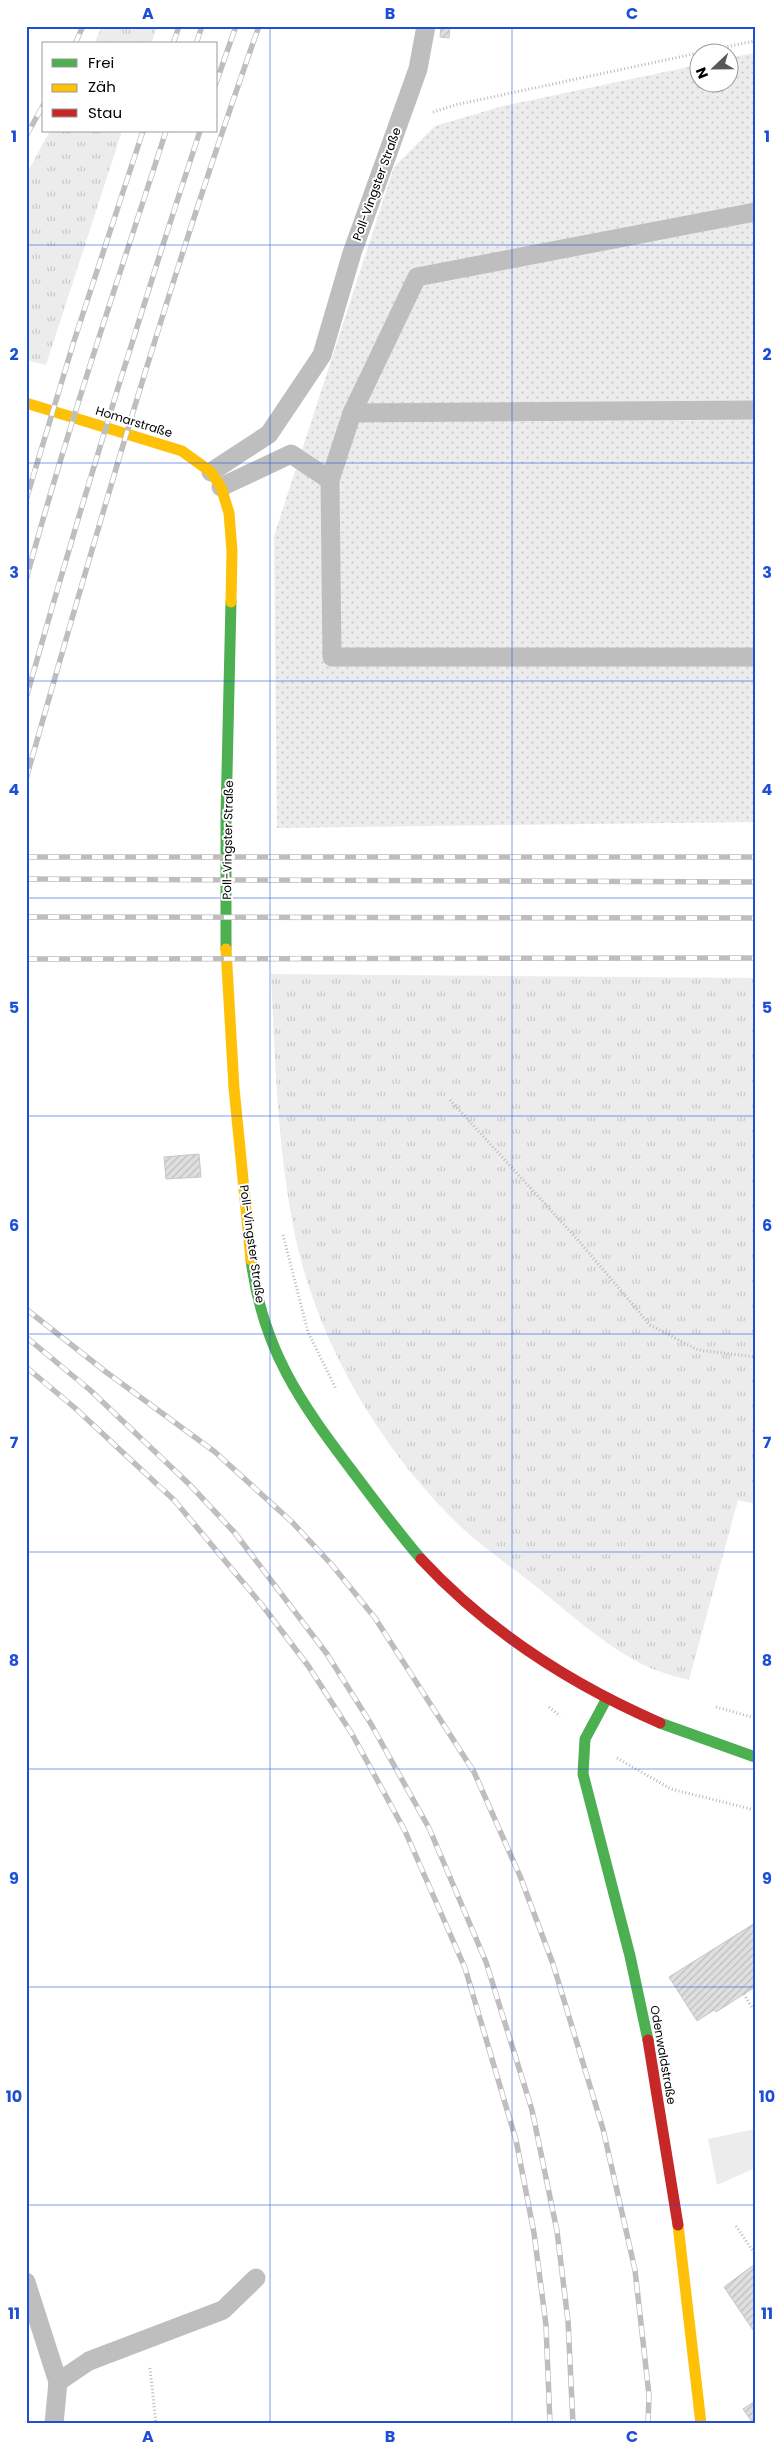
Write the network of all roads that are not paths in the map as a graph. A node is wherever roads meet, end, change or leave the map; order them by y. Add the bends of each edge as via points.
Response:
1 (426, 26) edge
2 (755, 212) edge
3 (26, 403) edge
4 (755, 410) edge
5 (352, 413) junction
6 (216, 480) junction
7 (330, 480) junction
8 (755, 657) edge
9 (606, 1700) junction
10 (755, 1757) edge
11 (256, 2278) dead end
12 (26, 2282) edge
13 (58, 2382) junction
14 (54, 2424) edge
15 (701, 2424) edge

1 - 6 lane, Poll-Vingster Straße via 418,69 352,253 322,355 269,434
2 - 5 lane via 417,277
3 - 6 street, Homarstraße via 182,450
4 - 5 lane
5 - 7 lane
6 - 7 lane via 291,454
6 - 9 street, Poll-Vingster Straße via 229,513 232,551 227,974 247,1228 265,1326 284,1375 300,1401 396,1528 444,1583 509,1640
7 - 8 lane via 332,657
9 - 10 street, Poll-Vingster Straße via 697,1740
9 - 15 street, Odenwaldstraße via 585,1739 583,1774 648,2038 684,2261
11 - 13 lane via 223,2310 89,2361
12 - 13 lane
13 - 14 lane

